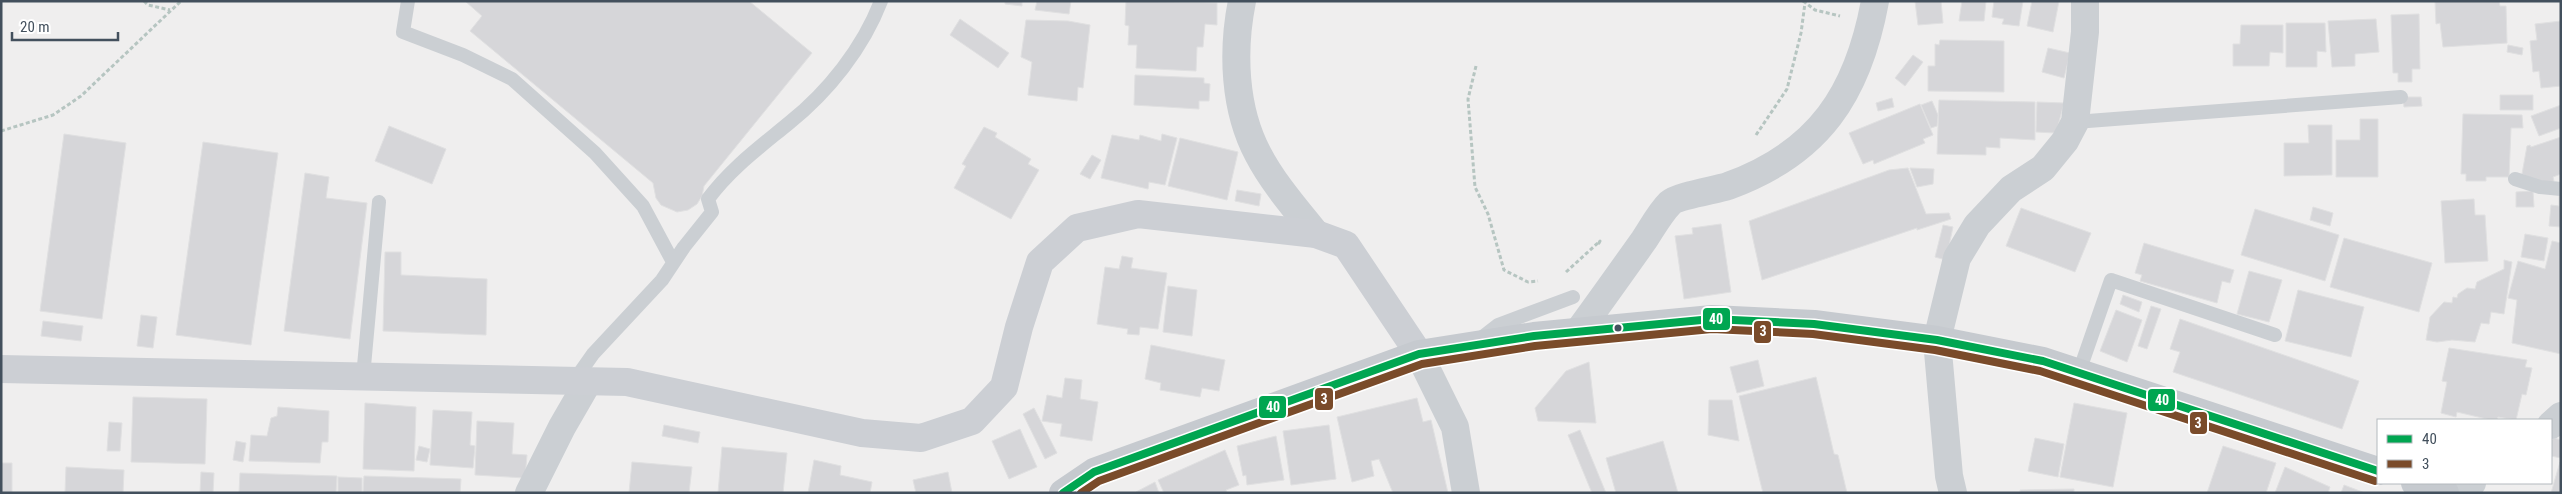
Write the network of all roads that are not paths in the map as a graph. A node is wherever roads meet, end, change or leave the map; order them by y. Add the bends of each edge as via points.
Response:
1 (408, 1) edge
2 (881, 1) edge
3 (1242, 1) edge
4 (1875, 1) edge
5 (2085, 1) edge
6 (2401, 97) dead end
7 (2075, 122) junction
8 (2515, 178) dead end
9 (2561, 189) edge
10 (379, 202) dead end
11 (1316, 234) junction
12 (673, 262) junction
13 (1573, 297) dead end
14 (1578, 332) junction
15 (2275, 335) dead end
16 (1937, 340) junction
17 (1472, 346) junction
18 (1419, 354) junction
19 (1, 368) edge
20 (2079, 372) junction
21 (363, 377) junction
22 (581, 382) junction
23 (2377, 470) edge
24 (2418, 484) edge
25 (2470, 484) edge
26 (529, 493) edge
27 (1063, 493) edge
28 (1466, 493) edge
29 (1953, 493) edge
30 (2445, 493) edge
31 (2457, 493) edge

1 - 12 lane via 403,32 463,55 512,79 595,153 643,206
2 - 12 lane via 845,67 790,122 721,182 708,199 712,212
3 - 11 street via 1237,75 1246,128 1258,155 1281,190
4 - 14 street via 1869,34 1848,87 1825,124 1796,152 1764,172 1671,202
5 - 7 street via 2085,32
6 - 7 lane
7 - 16 street via 2065,141 2043,168 2012,189 1977,226 1957,258
8 - 9 lane via 2540,187
10 - 21 lane
11 - 18 street via 1346,244
11 - 22 street via 1138,214 1078,228 1040,262 1004,387 972,422 921,438 862,433 627,382
12 - 22 lane via 662,280 593,354
13 - 17 lane via 1498,325
14 - 16 main road via 1712,319 1814,324
14 - 17 main road
15 - 20 lane via 2111,280
16 - 20 main road via 2043,361
16 - 29 street
17 - 18 main road
18 - 27 main road via 1094,472
18 - 28 street via 1455,428
19 - 21 street
20 - 23 main road
21 - 22 street
22 - 26 street
24 - 30 main road
25 - 31 street

